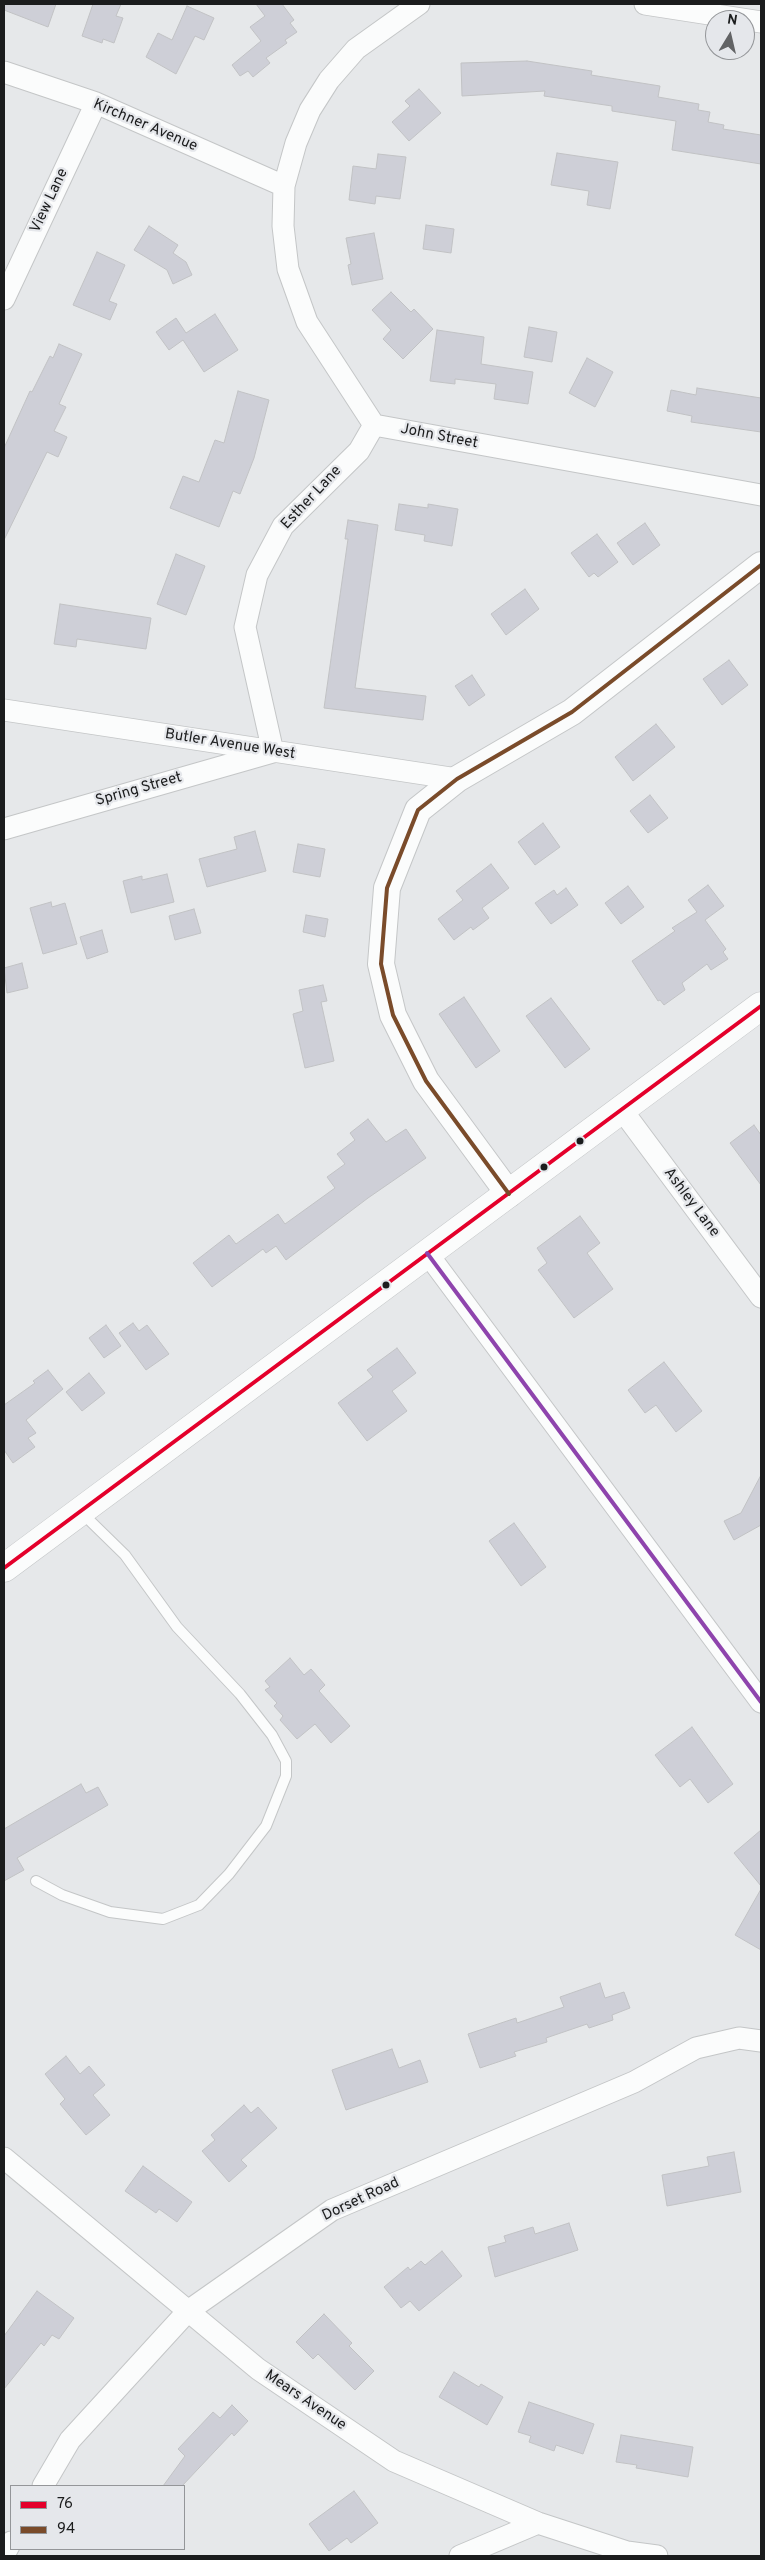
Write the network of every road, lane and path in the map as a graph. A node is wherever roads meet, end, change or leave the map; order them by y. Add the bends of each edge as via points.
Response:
1 (419, 4) edge
2 (645, 4) edge
3 (761, 22) edge
4 (4, 72) edge
5 (96, 103) junction
6 (284, 186) junction
7 (4, 299) edge
8 (374, 425) junction
9 (761, 495) edge
10 (761, 565) edge
11 (4, 710) edge
12 (273, 752) junction
13 (457, 779) junction
14 (4, 829) edge
15 (761, 1006) edge
16 (622, 1110) junction
17 (509, 1194) junction
18 (427, 1253) junction
19 (761, 1297) edge
20 (81, 1511) junction
21 (4, 1568) edge
22 (761, 1702) edge
23 (36, 1881) dead end
24 (761, 2041) edge
25 (4, 2158) edge
26 (188, 2312) junction
27 (44, 2485) edge
28 (538, 2524) junction
29 (10, 2544) edge
30 (4, 2555) edge
31 (460, 2556) edge
32 (657, 2556) edge

1 - 6 street via 356,49 329,80 310,110 296,143
2 - 3 street
4 - 5 street, Kirchner Avenue
5 - 6 street, Kirchner Avenue
5 - 7 street, View Lane
6 - 8 street via 283,226 288,269 307,322
8 - 9 street, John Street
8 - 12 street, Esther Lane via 358,451 283,526 257,575 245,627
10 - 13 street via 572,712
11 - 12 street, Butler Avenue West
12 - 13 street, Butler Avenue West
12 - 14 street, Spring Street
13 - 17 street via 418,810 387,888 381,964 393,1015 426,1080
15 - 16 main road
16 - 17 main road
16 - 19 street, Ashley Lane
17 - 18 main road
18 - 20 main road
18 - 22 street
20 - 21 main road
20 - 23 lane via 125,1555 178,1627 240,1694 272,1735 286,1761 286,1776 266,1826 229,1874 199,1904 163,1919 110,1912 62,1895
24 - 26 street, Dorset Road via 739,2038 696,2048 634,2082 332,2210
25 - 26 street, Mears Avenue
26 - 27 street, Dorset Road via 70,2440
26 - 28 street, Mears Avenue via 258,2369 394,2461
28 - 31 street
28 - 32 street, Mears Avenue via 627,2552
29 - 30 street

